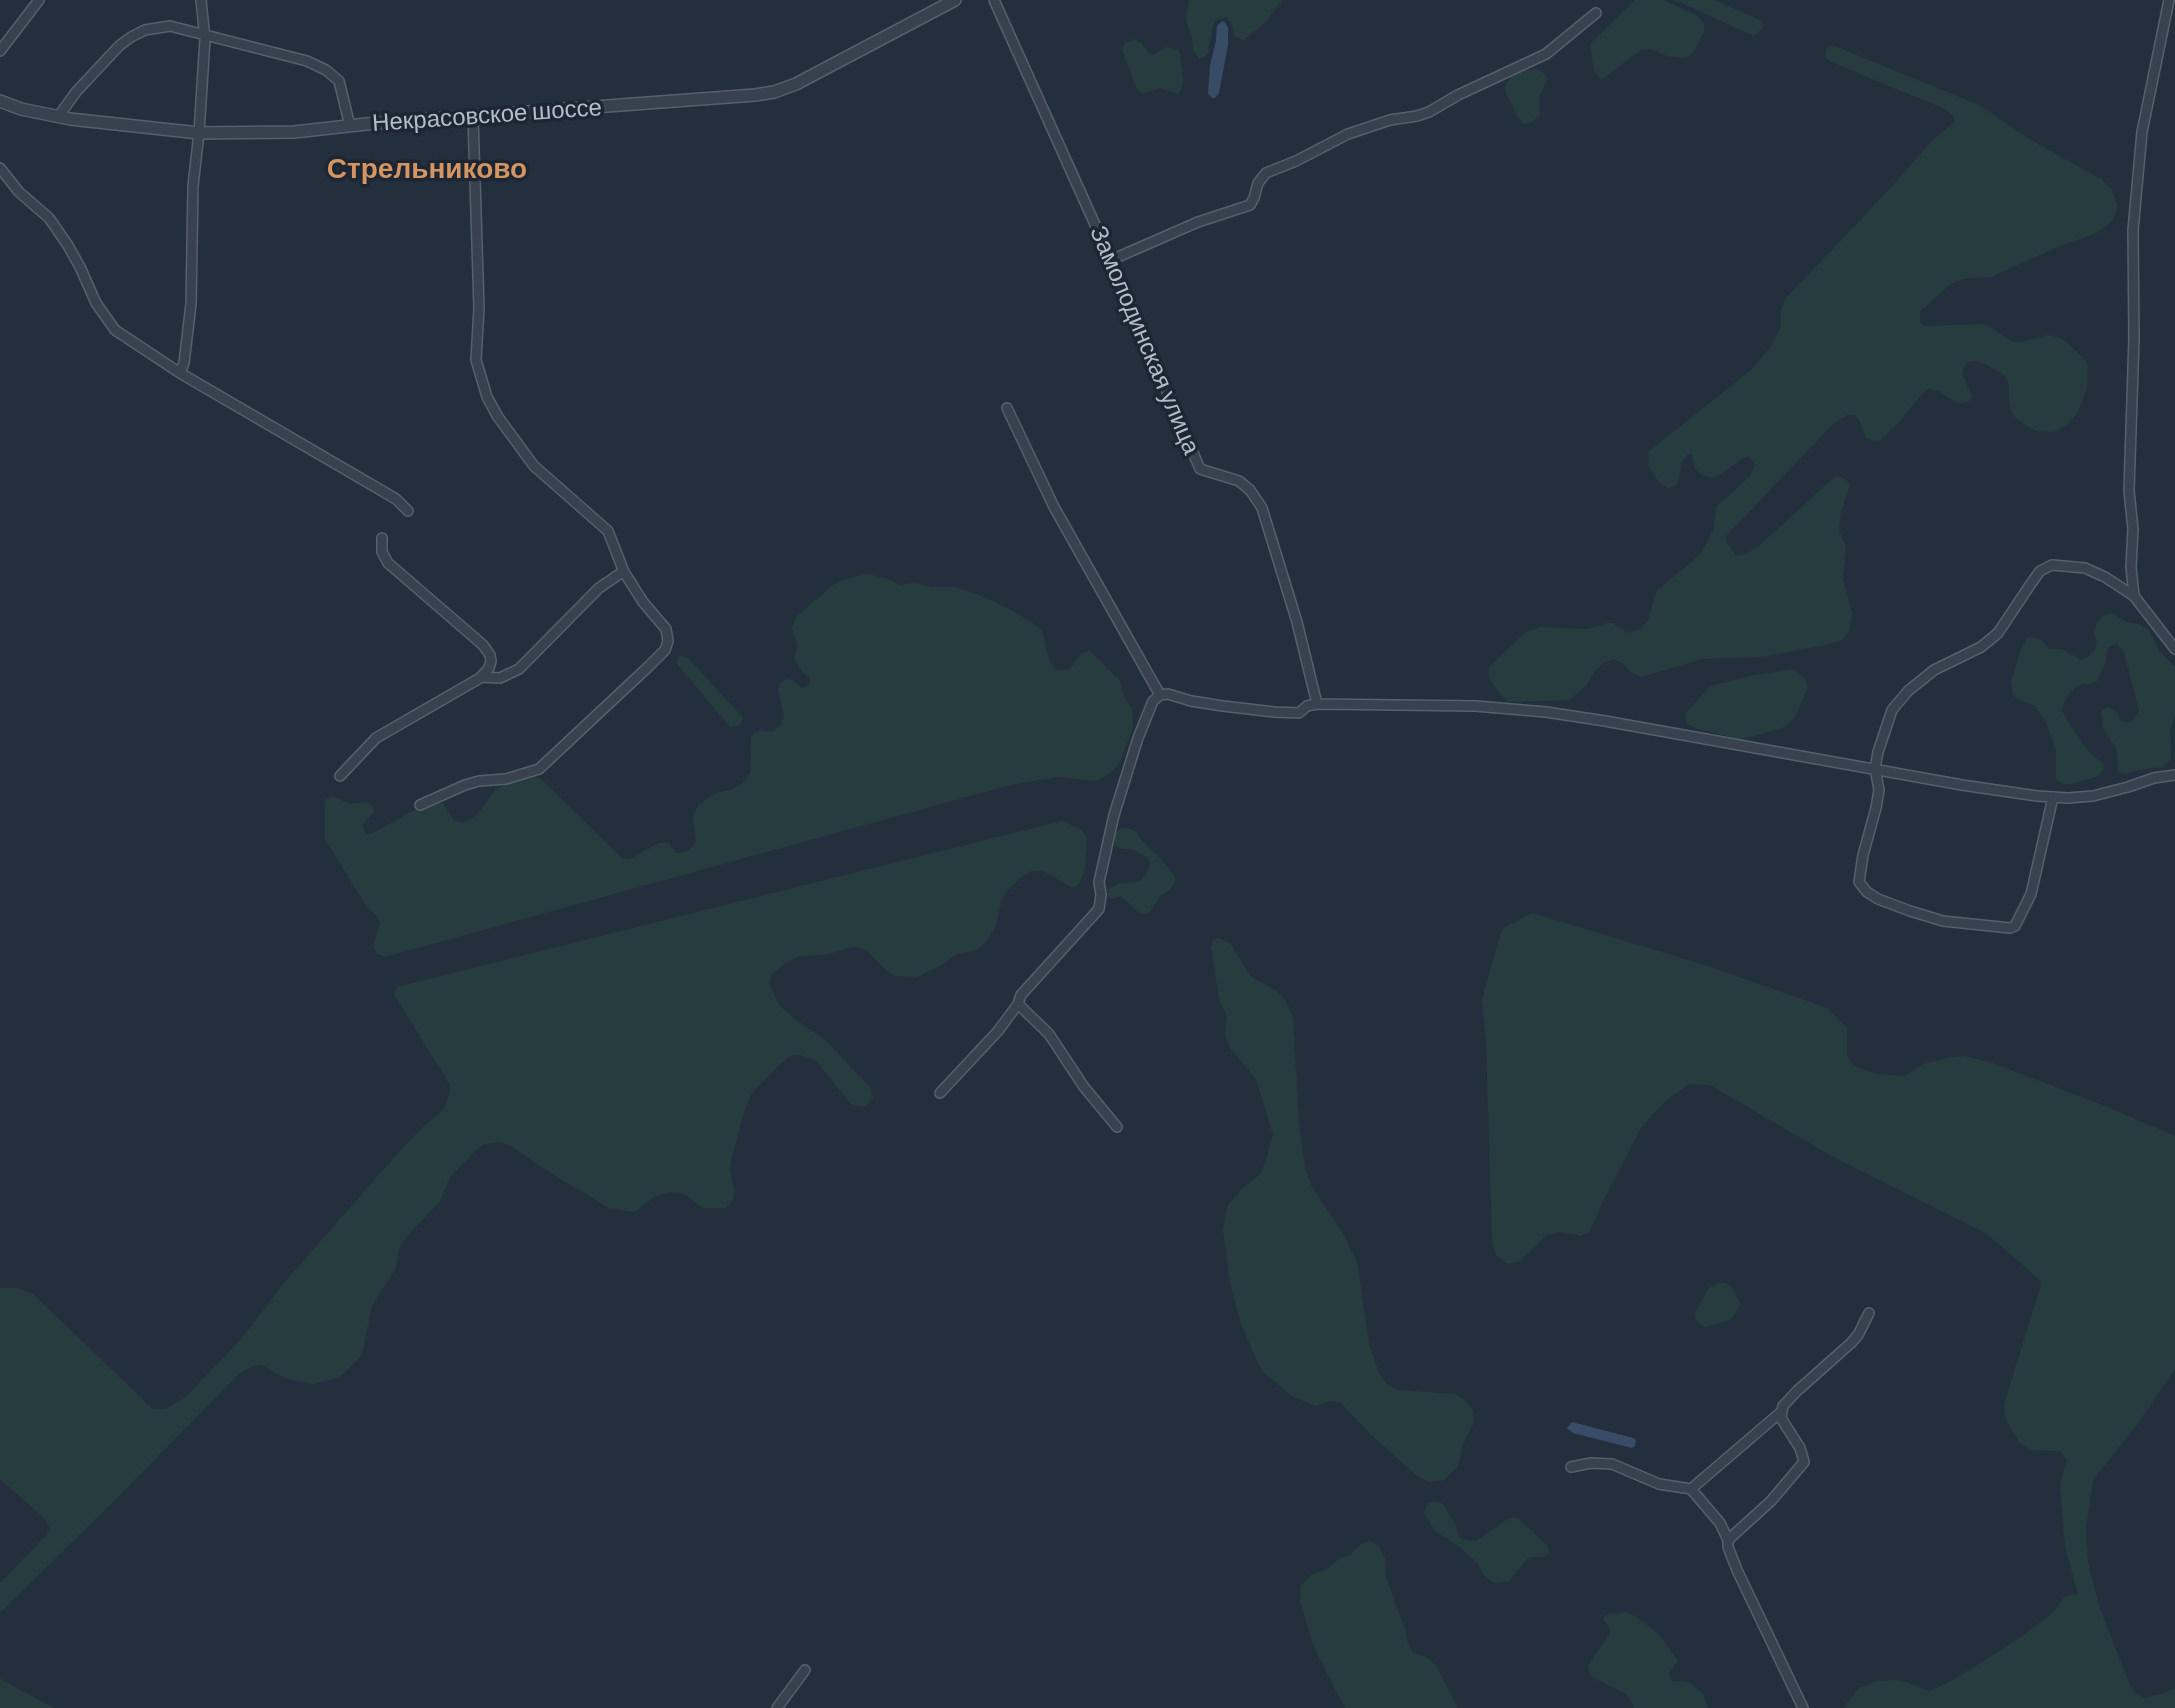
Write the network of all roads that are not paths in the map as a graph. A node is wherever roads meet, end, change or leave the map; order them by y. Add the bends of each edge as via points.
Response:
1 (39, 0) edge
2 (201, 0) edge
3 (955, 0) edge
4 (994, 0) edge
5 (2169, 0) edge
6 (1596, 13) dead end
7 (204, 35) junction
8 (0, 51) edge
9 (0, 101) edge
10 (58, 117) junction
11 (473, 117) junction
12 (350, 126) junction
13 (199, 133) junction
14 (0, 168) edge
15 (1111, 260) junction
16 (180, 373) junction
17 (1007, 408) dead end
18 (408, 511) dead end
19 (382, 538) dead end
20 (624, 571) junction
21 (2134, 596) junction
22 (2175, 649) edge
23 (481, 677) junction
24 (1160, 695) junction
25 (1317, 704) junction
26 (1875, 768) junction
27 (2175, 775) edge
28 (340, 776) dead end
29 (2053, 797) junction
30 (420, 805) dead end
31 (1018, 1004) junction
32 (940, 1093) dead end
33 (1117, 1127) dead end
34 (1869, 1313) dead end
35 (1781, 1412) junction
36 (1571, 1467) dead end
37 (1691, 1489) junction
38 (1728, 1540) junction
39 (805, 1670) dead end
40 (777, 1708) edge
41 (1803, 1708) edge

1 - 8 street
2 - 7 street
3 - 11 street, Некрасовское шоссе via 774,92
4 - 15 street, Замолодинская улица
5 - 21 street via 2142,132 2133,230 2129,491
6 - 15 street via 1546,54 1429,112 1348,134 1266,173 1250,205
7 - 10 street via 170,26 131,37 104,60
7 - 12 street via 326,70 339,81
7 - 13 street
9 - 10 street, Некрасовское шоссе
10 - 13 street, Некрасовское шоссе
11 - 12 street, Некрасовское шоссе
11 - 20 street via 476,360 487,397 534,466 608,531
12 - 13 street, Некрасовское шоссе
13 - 16 street via 191,304
14 - 16 street via 49,218 115,330
15 - 25 street, Замолодинская улица via 1200,469 1239,481 1262,508
16 - 18 street via 396,499
17 - 24 street via 1054,507
19 - 23 street via 388,563 487,650 491,661
20 - 23 street via 599,588 519,669 500,678
20 - 30 street via 666,629 665,650 539,769 465,785
21 - 22 street
21 - 26 street via 2085,568 2052,565 2040,571 1998,633 1934,670 1899,701 1884,729
23 - 28 street via 376,738
24 - 25 street via 1274,712 1299,713
24 - 31 street via 1138,738 1114,815 1100,872 1099,909
25 - 26 street via 1546,712
26 - 29 street
26 - 29 street via 1879,790 1859,882 1878,899 1943,921 2015,926 2031,894
27 - 29 street via 2093,796
31 - 32 street
31 - 33 street via 1049,1034
34 - 35 street via 1851,1343
35 - 37 street
35 - 38 street via 1804,1462
36 - 37 street via 1612,1464 1659,1484
37 - 38 street
38 - 41 street via 1737,1570
39 - 40 street

